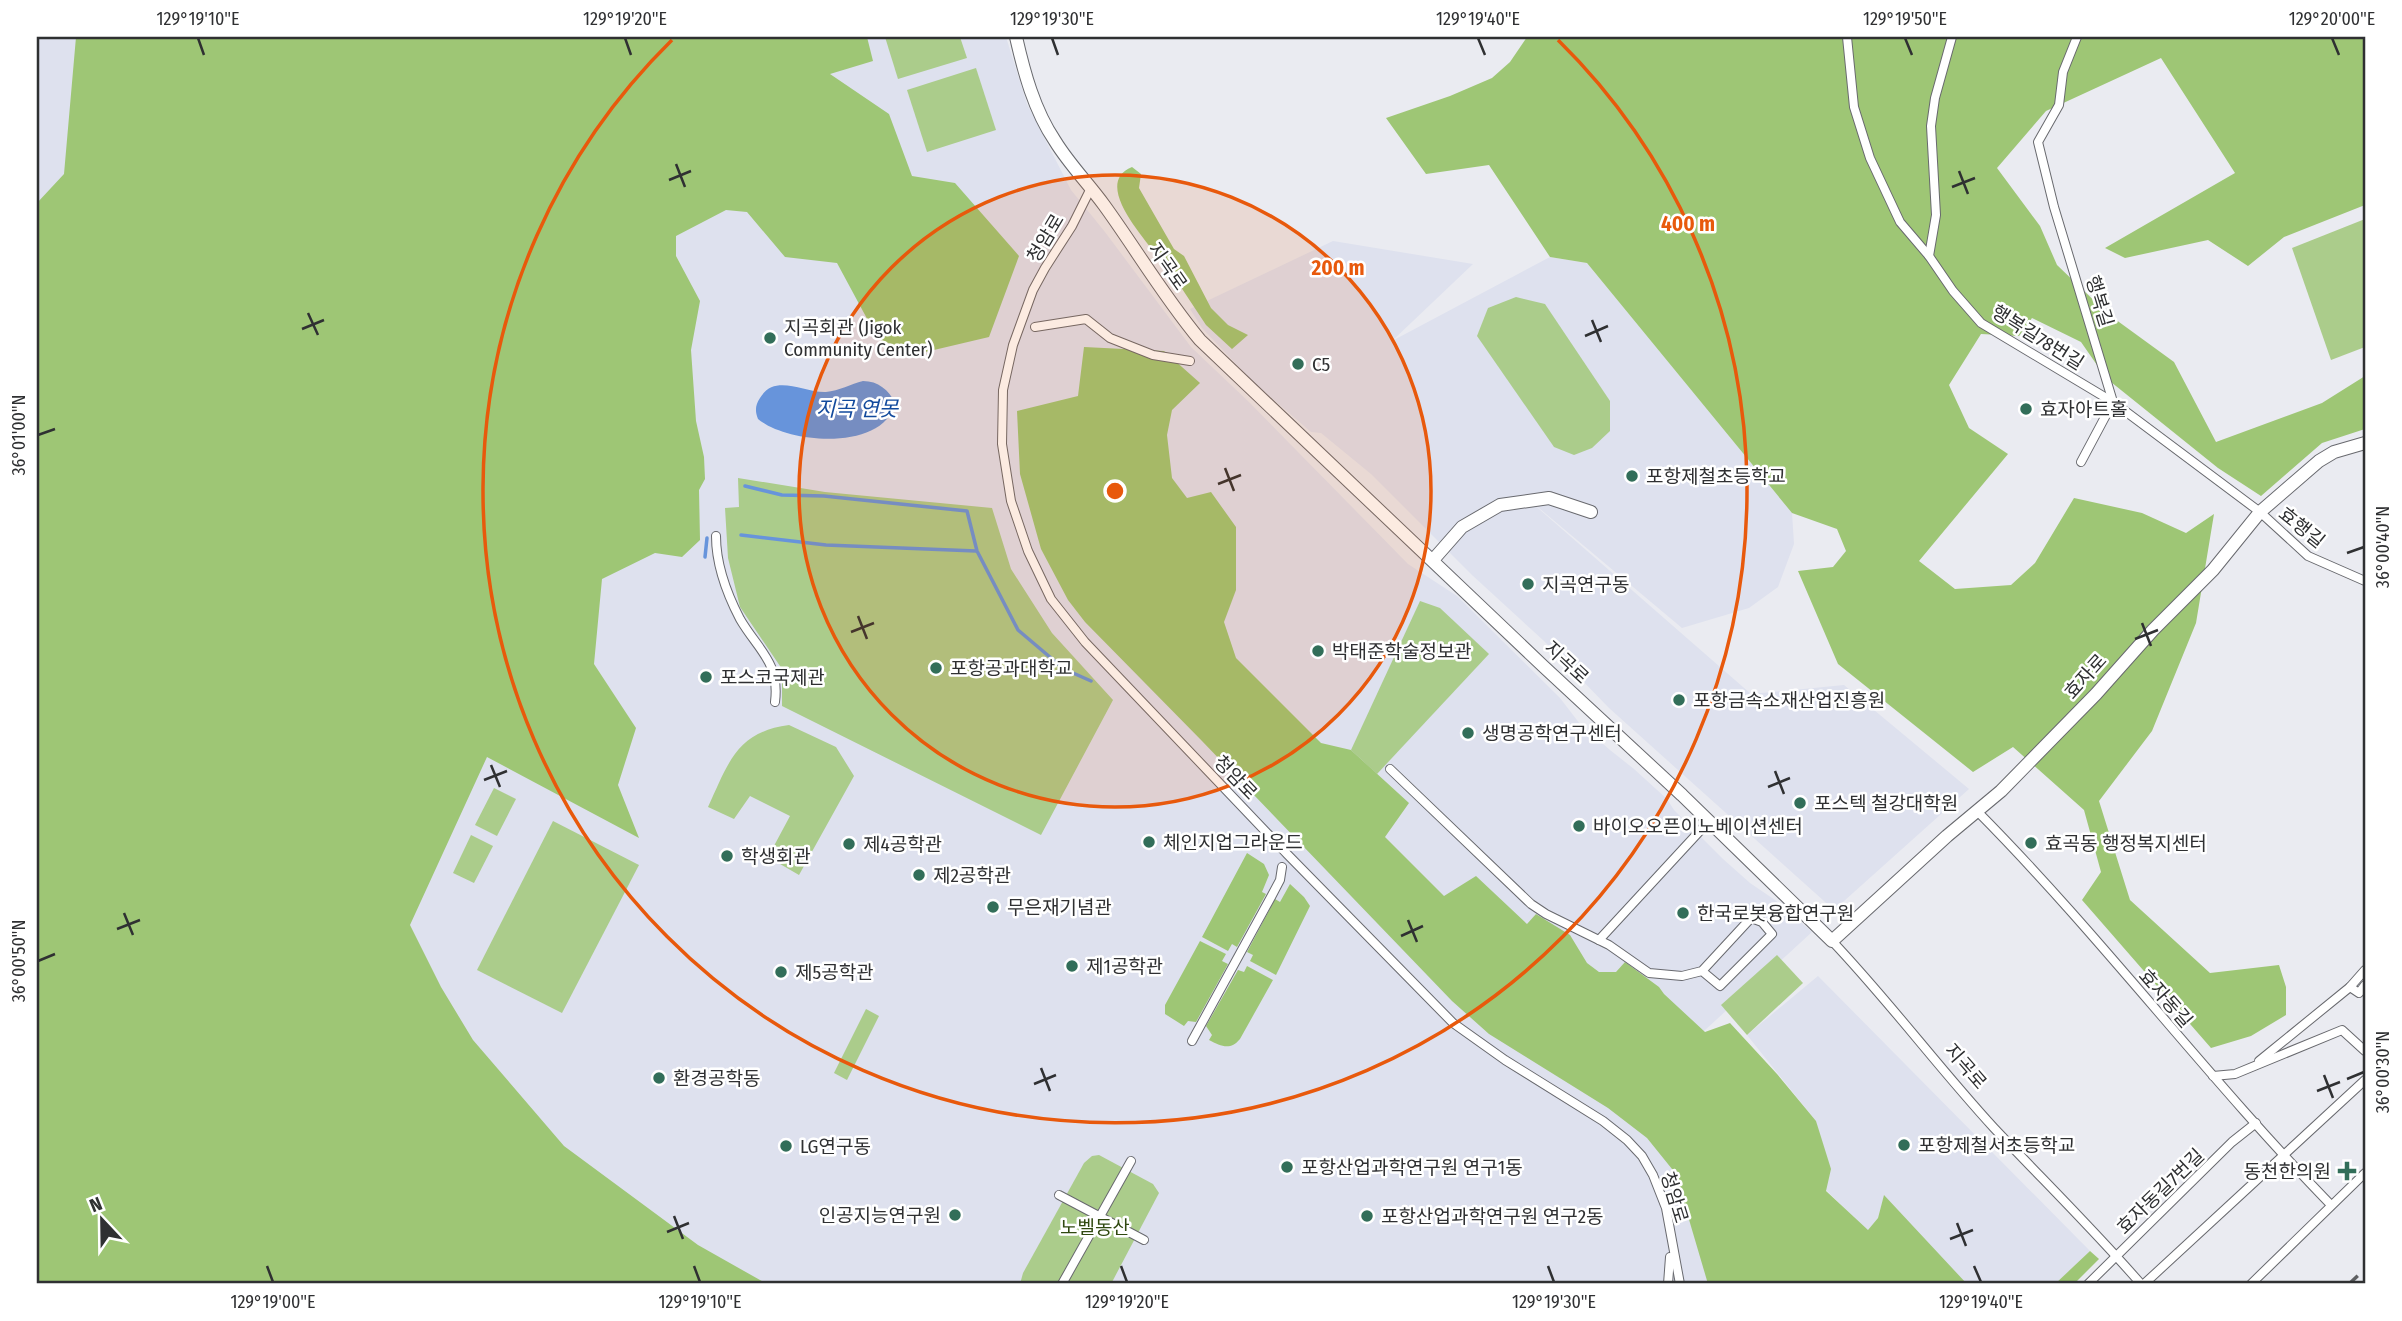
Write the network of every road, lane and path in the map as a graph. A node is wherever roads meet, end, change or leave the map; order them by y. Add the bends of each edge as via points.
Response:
1 (1016, 37) edge
2 (1847, 37) edge
3 (1952, 37) edge
4 (2077, 37) edge
5 (1090, 190) junction
6 (1930, 256) junction
7 (1034, 327) dead end
8 (1190, 361) dead end
9 (2113, 402) junction
10 (2365, 443) edge
11 (2081, 462) dead end
12 (1591, 512) dead end
13 (2260, 512) junction
14 (716, 536) dead end
15 (1433, 560) junction
16 (2365, 580) edge
17 (775, 702) dead end
18 (1390, 769) dead end
19 (1978, 811) junction
20 (1709, 821) junction
21 (1282, 867) dead end
22 (1599, 940) junction
23 (1832, 941) junction
24 (2365, 970) edge
25 (1702, 971) junction
26 (2365, 985) edge
27 (2350, 987) junction
28 (2365, 1036) edge
29 (1192, 1041) dead end
30 (2357, 1043) junction
31 (2365, 1051) edge
32 (2251, 1068) junction
33 (2213, 1076) junction
34 (2365, 1080) edge
35 (2256, 1123) junction
36 (2284, 1157) junction
37 (1131, 1161) dead end
38 (2365, 1173) edge
39 (1059, 1195) dead end
40 (2331, 1205) junction
41 (1100, 1216) junction
42 (1670, 1234) junction
43 (1144, 1240) dead end
44 (2116, 1255) junction
45 (1062, 1284) edge
46 (1668, 1284) edge
47 (1680, 1284) edge
48 (2088, 1284) edge
49 (2143, 1284) edge
50 (2251, 1284) edge

1 - 5 street, 지곡로 via 1047,128
2 - 6 street, 행복길78번길 via 1854,107 1870,159 1900,222
3 - 6 street via 1931,126 1936,215
4 - 9 street, 행복길 via 2063,72 2059,105 2038,142
5 - 15 street, 지곡로 via 1200,340
5 - 42 street, 청암로 via 1033,290 1003,390 1002,444 1011,501 1051,599 1085,642 1453,1023 1627,1140 1653,1175
6 - 9 street, 행복길78번길 via 1981,323
7 - 8 street via 1086,319 1110,338 1153,355
9 - 11 street
9 - 13 street
10 - 13 street, 효자로 via 2319,461
12 - 15 street via 1549,498 1500,505 1462,527
13 - 16 street, 효행길 via 2308,556
13 - 19 street, 효자로 via 2213,570
14 - 17 street via 716,553 734,605 776,676
15 - 20 street, 지곡로
18 - 22 street via 1531,904
19 - 23 street, 효자로
19 - 33 street, 효자동길 via 2035,869
20 - 22 street
20 - 23 street, 지곡로
21 - 29 street via 1280,880
22 - 25 street via 1649,973 1682,976
23 - 44 street, 지곡로 via 1992,1125
24 - 27 street
25 - 25 street via 1720,986 1773,934 1751,918
26 - 27 street via 2359,993
27 - 32 street
28 - 30 street
30 - 31 street
30 - 32 street via 2342,1030
32 - 33 street
33 - 35 street, 효자동길
34 - 36 street
35 - 36 street, 효자동길
35 - 44 street, 효자동길7번길
36 - 40 street, 효자동길
36 - 49 street
37 - 41 street
38 - 40 street
39 - 41 street
40 - 50 street
41 - 43 street
41 - 45 street
42 - 46 street
42 - 47 street, 청암로
44 - 48 street, 효자동길7번길
44 - 49 street, 지곡로

